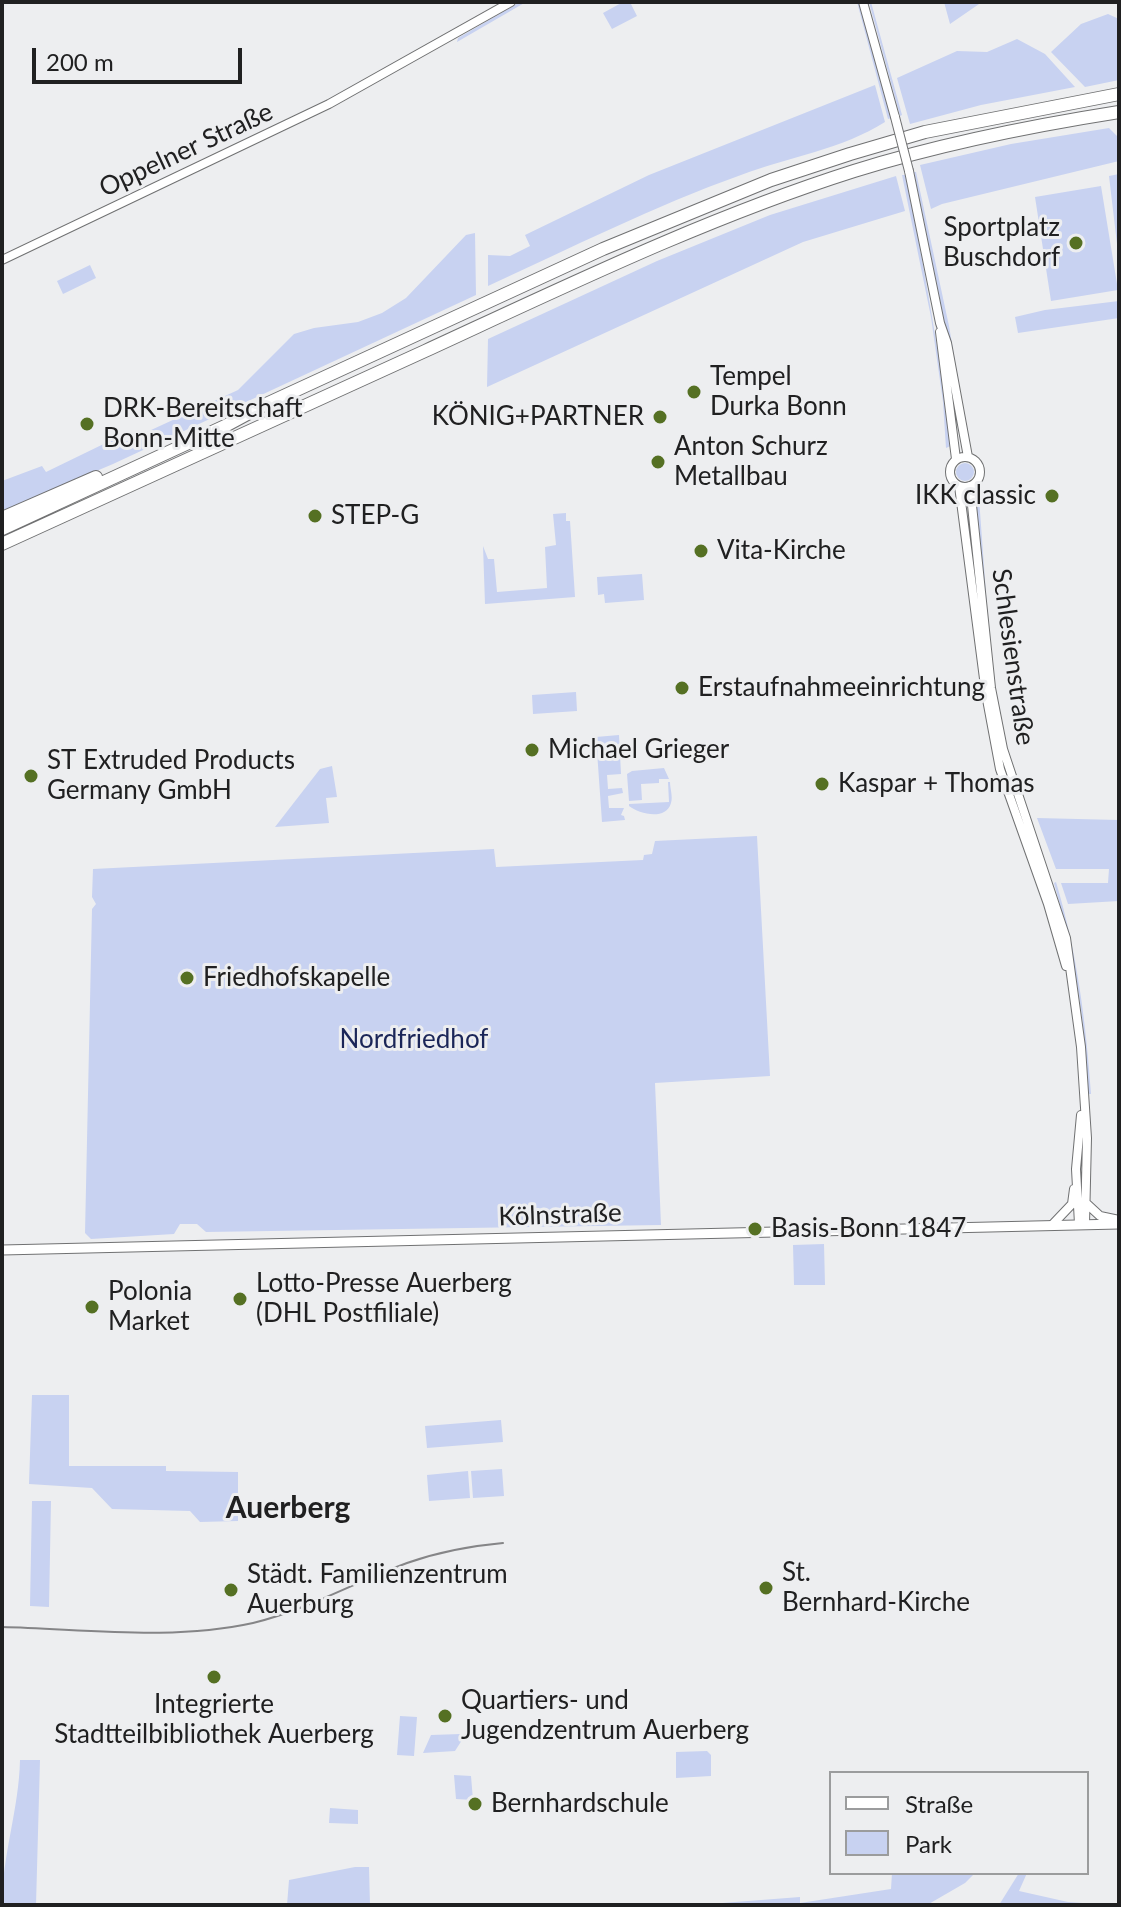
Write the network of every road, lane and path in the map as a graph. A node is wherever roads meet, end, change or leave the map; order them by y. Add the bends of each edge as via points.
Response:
1 (511, 2) edge
2 (863, 2) edge
3 (1119, 94) edge
4 (1119, 112) edge
5 (2, 260) edge
6 (940, 323) junction
7 (968, 457) junction
8 (956, 459) junction
9 (959, 486) junction
10 (970, 486) junction
11 (3, 525) edge
12 (2, 544) edge
13 (1021, 829) junction
14 (1031, 831) junction
15 (1076, 1001) junction
16 (1083, 1098) junction
17 (1076, 1169) junction
18 (1087, 1204) junction
19 (1119, 1222) edge
20 (1082, 1224) junction
21 (1052, 1225) junction
22 (2, 1250) edge

1 - 5 street, Oppelner Straße via 329,104
2 - 6 street, bridge via 909,171
3 - 11 highway via 925,132 771,180 616,244 264,405 247,408
4 - 12 highway via 928,151 774,199 573,283
6 - 7 street
6 - 8 street
7 - 8 street
7 - 10 street via 980,471
8 - 9 street via 949,473
9 - 10 street
9 - 13 street, Schlesienstraße via 994,739
10 - 14 street, Schlesienstraße via 991,688 1003,749
13 - 14 street
13 - 15 street, Schlesienstraße
14 - 15 street, Schlesienstraße via 1066,938
15 - 16 street, Schlesienstraße
16 - 17 street, Schlesienstraße
16 - 18 street, Schlesienstraße
17 - 20 street, Schlesienstraße
17 - 21 street via 1072,1204
18 - 19 street via 1100,1216
18 - 20 street, Schlesienstraße
19 - 20 main road, Kölnstraße
20 - 21 main road, Kölnstraße
21 - 22 main road, Kölnstraße

